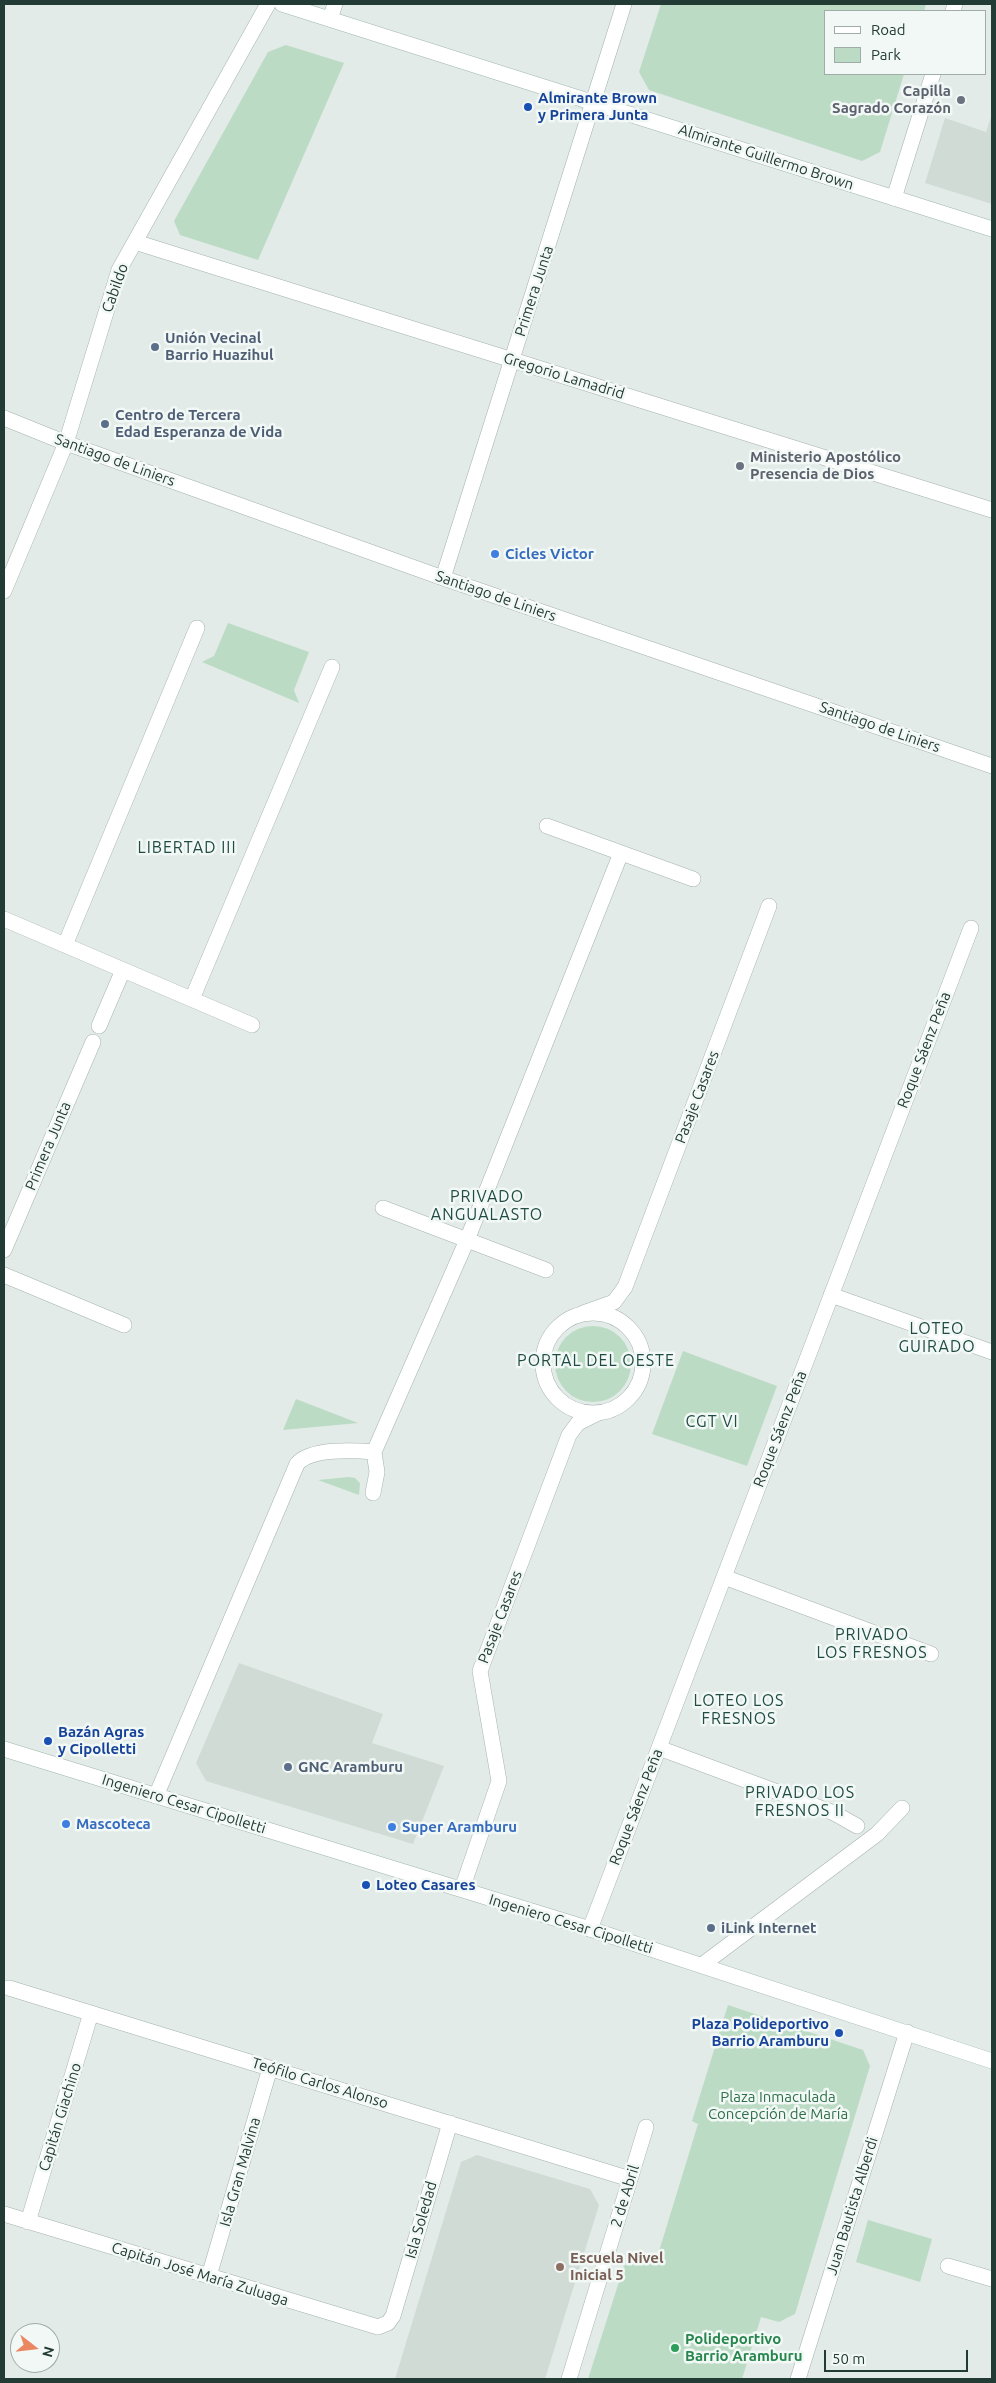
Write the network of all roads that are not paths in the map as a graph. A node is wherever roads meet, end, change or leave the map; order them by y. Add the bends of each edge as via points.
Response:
1 (268, 4) edge
2 (282, 4) edge
3 (335, 4) edge
4 (624, 4) edge
5 (330, 19) junction
6 (933, 75) edge
7 (593, 103) junction
8 (894, 198) junction
9 (992, 229) edge
10 (135, 242) junction
11 (512, 360) junction
12 (4, 418) edge
13 (66, 443) junction
14 (992, 510) edge
15 (443, 578) junction
16 (4, 591) edge
17 (198, 628) dead end
18 (332, 668) dead end
19 (992, 766) edge
20 (547, 826) dead end
21 (621, 853) junction
22 (693, 879) dead end
23 (769, 906) dead end
24 (4, 919) edge
25 (971, 928) dead end
26 (65, 946) junction
27 (123, 970) junction
28 (192, 1000) junction
29 (252, 1025) dead end
30 (99, 1026) dead end
31 (93, 1042) dead end
32 (383, 1208) dead end
33 (466, 1240) junction
34 (4, 1250) edge
35 (546, 1270) dead end
36 (4, 1275) edge
37 (624, 1287) junction
38 (831, 1295) junction
39 (583, 1313) junction
40 (124, 1325) dead end
41 (629, 1327) junction
42 (992, 1352) edge
43 (558, 1399) junction
44 (598, 1413) junction
45 (568, 1435) junction
46 (374, 1452) junction
47 (372, 1494) dead end
48 (724, 1577) junction
49 (931, 1654) dead end
50 (659, 1748) junction
51 (4, 1749) edge
52 (156, 1796) junction
53 (902, 1808) dead end
54 (857, 1826) dead end
55 (462, 1890) junction
56 (590, 1929) junction
57 (702, 1965) junction
58 (9, 1988) dead end
59 (91, 2013) junction
60 (907, 2032) junction
61 (992, 2061) edge
62 (270, 2068) junction
63 (450, 2123) junction
64 (646, 2127) dead end
65 (630, 2178) junction
66 (4, 2214) edge
67 (28, 2222) junction
68 (948, 2266) dead end
69 (209, 2276) junction
70 (992, 2279) edge
71 (393, 2316) joint
72 (569, 2379) edge
73 (798, 2379) edge

1 - 10 street, Cabildo
2 - 5 street, Almirante Guillermo Brown
3 - 5 street
4 - 7 street, Primera Junta
5 - 7 street, Almirante Guillermo Brown
6 - 8 street
7 - 8 street, Almirante Guillermo Brown
7 - 11 street, Primera Junta
8 - 9 street, Almirante Guillermo Brown
10 - 11 street, Gregorio Lamadrid
10 - 13 street, Cabildo via 119,270
11 - 14 street, Gregorio Lamadrid
11 - 15 street, Primera Junta
12 - 13 street, Santiago de Liniers
13 - 15 street, Santiago de Liniers
13 - 16 street, Cabildo
15 - 19 street, Santiago de Liniers
17 - 26 street
18 - 28 street
20 - 21 street
21 - 22 street
21 - 33 street
23 - 37 street, Pasaje Casares
24 - 26 street
25 - 38 street, Roque Sáenz Peña
26 - 27 street
27 - 28 street
27 - 30 street
28 - 29 street
31 - 34 street, Primera Junta
32 - 33 street
33 - 35 street
33 - 46 street
36 - 40 street
37 - 39 street, Pasaje Casares via 614,1302
37 - 41 street, Pasaje Casares via 622,1305
38 - 42 street
38 - 48 street, Roque Sáenz Peña
39 - 41 street via 600,1313
39 - 43 street, Pasaje Casares via 557,1328 543,1356 544,1372
41 - 44 street, Pasaje Casares via 640,1348 643,1372 628,1400 614,1409
43 - 44 street, Pasaje Casares via 576,1411
43 - 45 street, Pasaje Casares via 568,1416
44 - 45 street, Pasaje Casares via 578,1423
45 - 55 street, Pasaje Casares via 480,1671 499,1781
46 - 47 street via 378,1472
46 - 52 street via 313,1454 296,1464
48 - 49 street
48 - 50 street, Roque Sáenz Peña
50 - 54 street via 834,1813
50 - 56 street, Roque Sáenz Peña
51 - 52 street, Ingeniero Cesar Cipolletti
52 - 55 street, Ingeniero Cesar Cipolletti
53 - 57 street via 876,1834
55 - 56 street, Ingeniero Cesar Cipolletti
56 - 57 street, Ingeniero Cesar Cipolletti
57 - 60 street, Ingeniero Cesar Cipolletti
58 - 59 street, Teófilo Carlos Alonso
59 - 62 street, Teófilo Carlos Alonso
59 - 67 street, Capitán Giachino
60 - 61 street, Ingeniero Cesar Cipolletti
60 - 73 street, Juan Bautista Alberdi
62 - 63 street, Teófilo Carlos Alonso
62 - 69 street, Isla Gran Malvina
63 - 65 street, Teófilo Carlos Alonso
63 - 71 street, Isla Soledad
64 - 65 street, 2 de Abril
65 - 72 street, 2 de Abril
66 - 67 street, Capitán José María Zuluaga
67 - 69 street, Capitán José María Zuluaga
68 - 70 street
69 - 71 street, Capitán José María Zuluaga via 378,2327 388,2323

